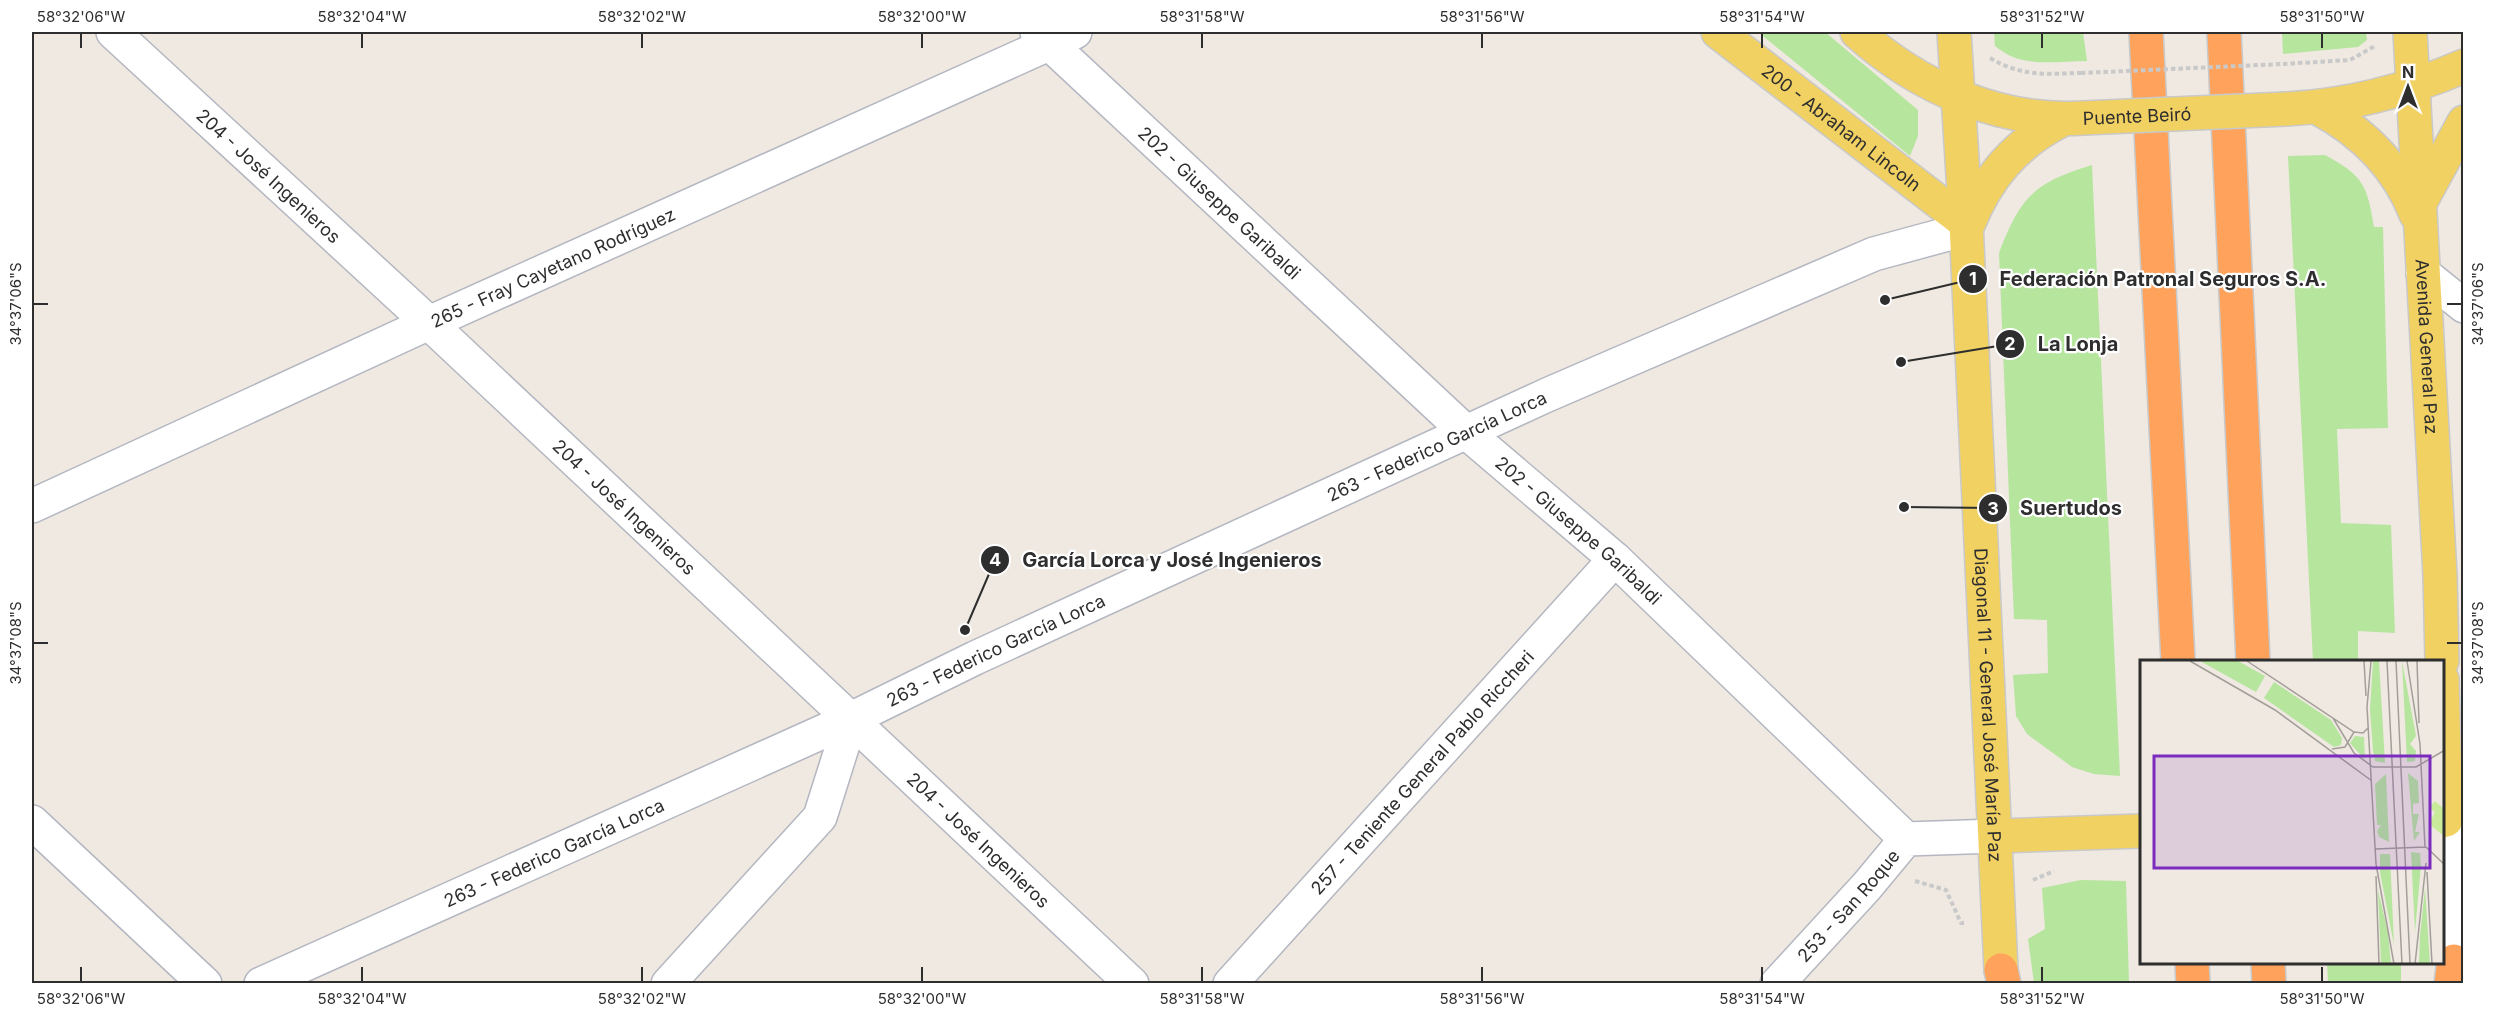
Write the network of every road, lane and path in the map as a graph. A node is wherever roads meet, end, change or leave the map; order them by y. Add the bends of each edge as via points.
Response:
1 (113, 32) edge
2 (1718, 32) edge
3 (1857, 32) edge
4 (1954, 32) edge
5 (2146, 32) edge
6 (2224, 32) edge
7 (2410, 32) edge
8 (1054, 36) edge
9 (2376, 38) dead end
10 (1986, 56) dead end
11 (2463, 66) edge
12 (2414, 86) junction
13 (1958, 98) junction
14 (2318, 108) junction
15 (2073, 119) junction
16 (2463, 122) edge
17 (2420, 213) junction
18 (1966, 226) junction
19 (2423, 273) junction
20 (2463, 306) edge
21 (429, 323) junction
22 (1467, 433) junction
23 (32, 506) edge
24 (1615, 559) junction
25 (2178, 660) edge
26 (2253, 660) edge
27 (2442, 660) edge
28 (2444, 712) edge
29 (851, 719) junction
30 (32, 822) edge
31 (2451, 826) edge
32 (2135, 831) edge
33 (1996, 836) junction
34 (1906, 839) junction
35 (2192, 964) edge
36 (2268, 964) edge
37 (2454, 976) edge
38 (2002, 979) edge
39 (205, 984) edge
40 (261, 984) edge
41 (668, 984) edge
42 (1132, 984) edge
43 (1230, 984) edge
44 (1777, 984) edge
45 (2193, 984) edge
46 (2269, 984) edge

1 - 21 street, 204 - José Ingenieros
2 - 18 main road, 200 - Abraham Lincoln
3 - 13 main road, Puente Beiró via 1902,67
4 - 13 main road, Diagonal 11 - General José María Paz
5 - 25 highway
6 - 26 highway
7 - 12 main road, Avenida General Paz
8 - 21 street, 265 - Fray Cayetano Rodríguez
8 - 22 street, 202 - Giuseppe Garibaldi
9 - 10 path, bridge via 2376,45 2350,60 2283,64 2043,75 2010,70
11 - 12 main road, Puente Beiró
12 - 14 main road, Puente Beiró
12 - 17 main road, Avenida General Paz
13 - 15 main road, Puente Beiró via 1988,107
13 - 18 main road, Diagonal 11 - General José María Paz
14 - 15 main road, Puente Beiró, bridge
14 - 17 main road via 2341,120 2381,155
15 - 18 main road via 2040,131 2025,142 1995,173
16 - 17 main road
17 - 19 main road, Avenida General Paz
18 - 22 street, 263 - Federico García Lorca via 1874,254
18 - 33 main road, Diagonal 11 - General José María Paz
19 - 20 street
19 - 27 main road, Avenida General Paz
21 - 23 street, 265 - Fray Cayetano Rodríguez
21 - 29 street, 204 - José Ingenieros
22 - 24 street, 202 - Giuseppe Garibaldi
22 - 29 street, 263 - Federico García Lorca via 986,653
24 - 34 street, 202 - Giuseppe Garibaldi
24 - 43 street, 257 - Teniente General Pablo Riccheri
28 - 31 main road
29 - 40 street, 263 - Federico García Lorca
29 - 41 street via 820,817
29 - 42 street, 204 - José Ingenieros
30 - 39 street
31 - 37 street
32 - 33 main road
33 - 34 street, 253 - San Roque
33 - 38 main road, Diagonal 11 - General José María Paz
34 - 44 street, 253 - San Roque
35 - 45 highway
36 - 46 highway

